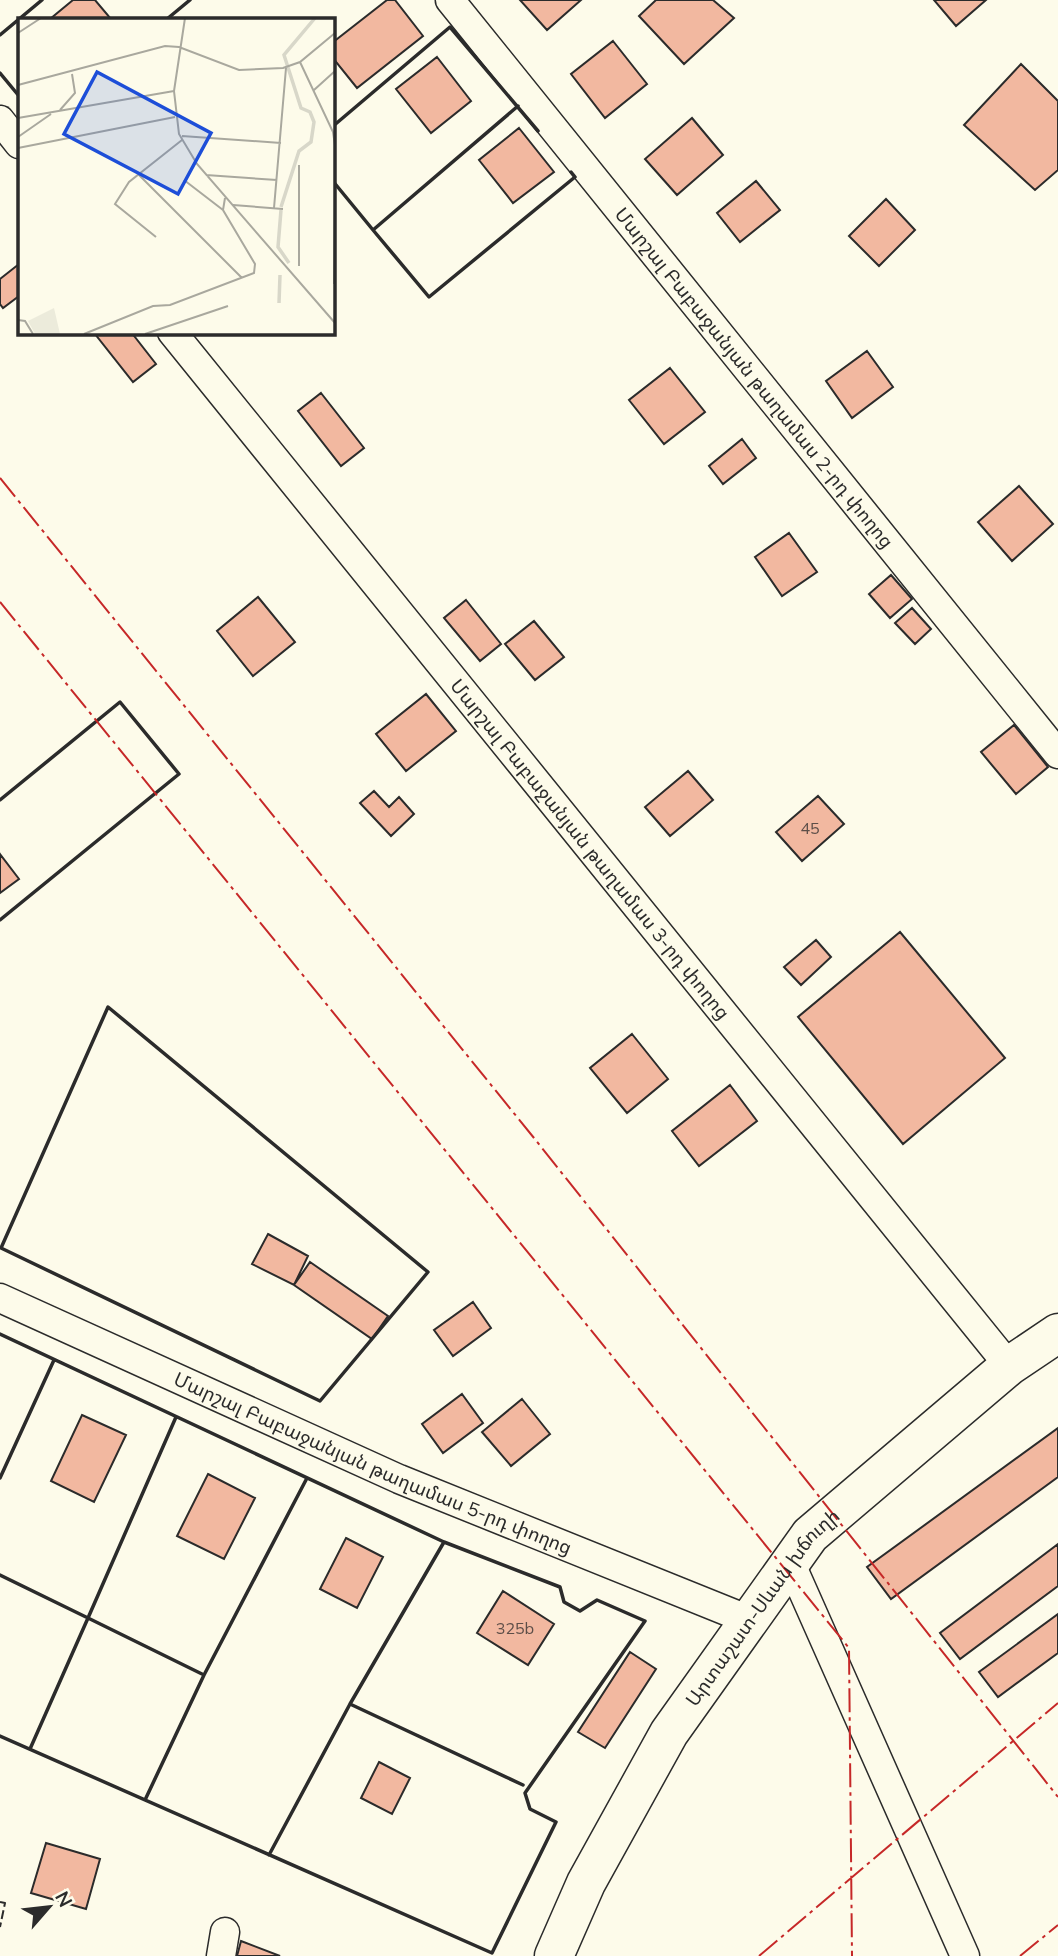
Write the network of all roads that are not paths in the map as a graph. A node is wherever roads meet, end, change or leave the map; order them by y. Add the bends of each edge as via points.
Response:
1 (450, 0) edge
2 (0, 120) edge
3 (18, 143) edge
4 (174, 334) edge
5 (1058, 754) edge
6 (0, 1298) edge
7 (1058, 1333) edge
8 (1009, 1366) junction
9 (790, 1562) junction
10 (749, 1620) junction
11 (554, 1956) edge
12 (965, 1956) edge

1 - 5 street, Մարշալ Բաբաջանյան թաղամաս 2-րդ փողոց
2 - 3 street
4 - 8 street, Մարշալ Բաբաջանյան թաղամաս 3-րդ փողոց
6 - 10 street, Մարշալ Բաբաջանյան թաղամաս 5-րդ փողոց via 399,1479
7 - 8 main road, Արտաշատ-Սևան խճուղի
8 - 9 main road, Արտաշատ-Սևան խճուղի via 810,1535
9 - 10 main road, Արտաշատ-Սևան խճուղի
9 - 12 street
10 - 11 main road, Արտաշատ-Սևան խճուղի via 668,1733 586,1883

